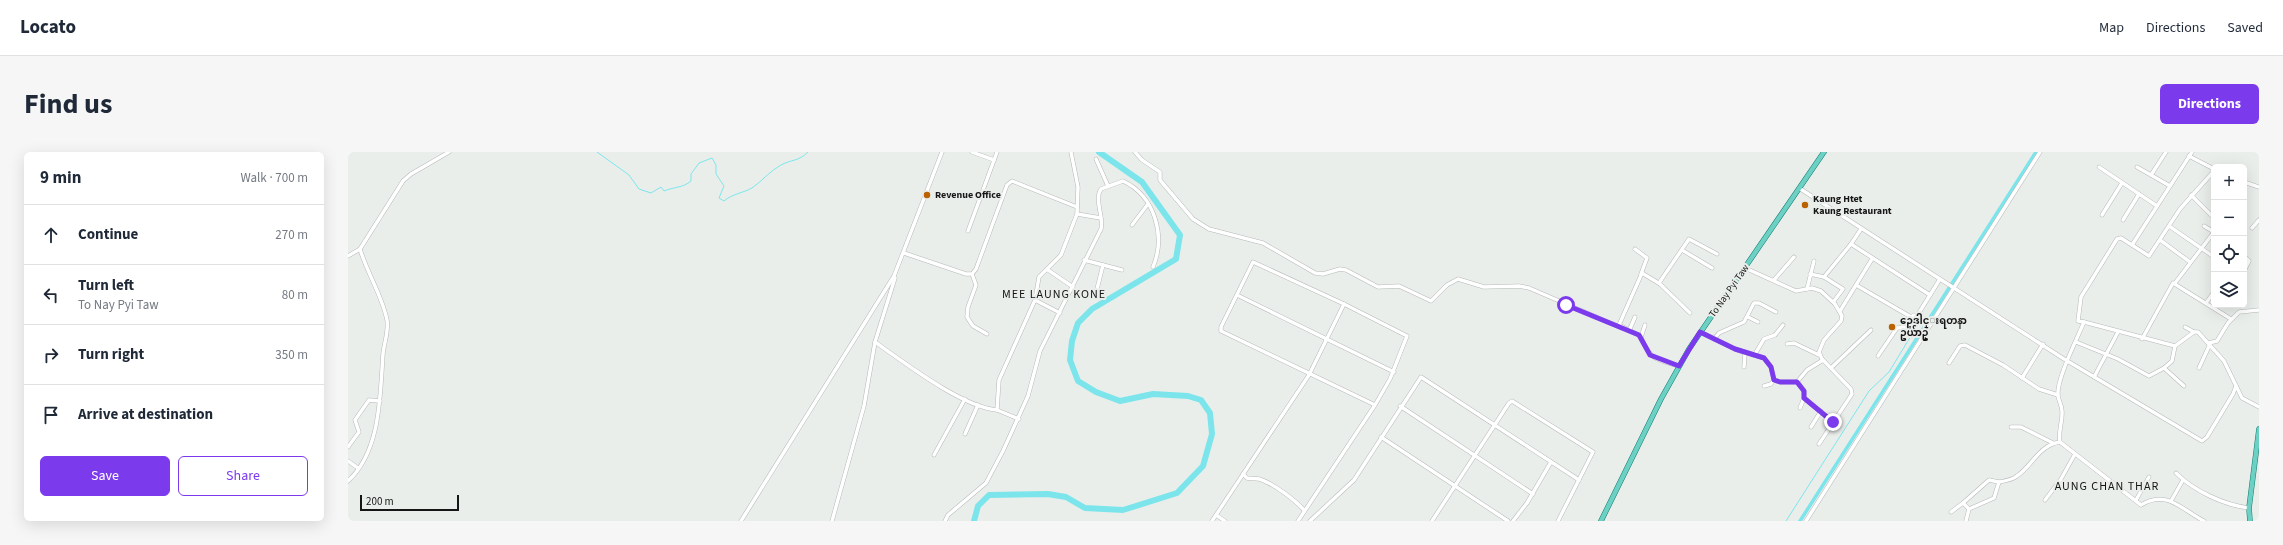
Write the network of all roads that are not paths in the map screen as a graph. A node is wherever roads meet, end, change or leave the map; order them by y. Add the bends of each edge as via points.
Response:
1 (449, 152) edge
2 (942, 152) edge
3 (972, 152) edge
4 (997, 152) edge
5 (1071, 152) edge
6 (1135, 152) edge
7 (1824, 152) edge
8 (2040, 152) edge
9 (2166, 152) edge
10 (2190, 154) edge
11 (1096, 159) dead end
12 (994, 160) junction
13 (2137, 167) dead end
14 (2099, 168) dead end
15 (2211, 168) edge
16 (2211, 173) edge
17 (2151, 175) junction
18 (2122, 183) junction
19 (2247, 183) edge
20 (1108, 186) junction
21 (2170, 186) junction
22 (2259, 187) edge
23 (1799, 188) junction
24 (2139, 194) junction
25 (2191, 195) junction
26 (1148, 204) junction
27 (2157, 206) junction
28 (1077, 207) junction
29 (1077, 214) junction
30 (2102, 215) dead end
31 (2211, 215) edge
32 (1101, 218) junction
33 (2123, 220) dead end
34 (2259, 220) edge
35 (1132, 225) dead end
36 (2169, 226) junction
37 (2204, 226) dead end
38 (2252, 228) dead end
39 (1861, 229) junction
40 (2211, 230) edge
41 (968, 231) dead end
42 (2211, 236) edge
43 (2160, 240) junction
44 (1851, 244) junction
45 (2132, 245) junction
46 (2202, 248) junction
47 (360, 249) junction
48 (1634, 249) dead end
49 (1682, 250) junction
50 (904, 253) junction
51 (1717, 254) dead end
52 (2211, 255) edge
53 (348, 256) edge
54 (1794, 257) dead end
55 (1872, 259) junction
56 (1084, 260) junction
57 (1814, 261) dead end
58 (2190, 262) junction
59 (1103, 265) junction
60 (1152, 267) dead end
61 (1712, 268) dead end
62 (1745, 268) junction
63 (898, 269) junction
64 (1048, 270) junction
65 (1122, 270) dead end
66 (972, 274) junction
67 (1641, 274) junction
68 (1810, 274) junction
69 (1824, 277) junction
70 (1940, 279) junction
71 (1774, 280) junction
72 (2175, 283) junction
73 (1659, 284) junction
74 (1856, 285) junction
75 (1951, 286) junction
76 (1073, 287) junction
77 (1807, 289) junction
78 (1096, 293) dead end
79 (1237, 295) junction
80 (1930, 295) junction
81 (2211, 296) edge
82 (1035, 300) junction
83 (1834, 301) junction
84 (2206, 303) junction
85 (1344, 304) junction
86 (2215, 309) joint
87 (2259, 310) edge
88 (1840, 311) junction
89 (1776, 312) dead end
90 (1060, 313) junction
91 (1690, 314) dead end
92 (1635, 317) dead end
93 (1748, 317) junction
94 (1917, 317) junction
95 (2231, 319) junction
96 (1758, 322) dead end
97 (2084, 322) junction
98 (1644, 325) dead end
99 (1783, 326) dead end
100 (2185, 327) dead end
101 (1622, 328) junction
102 (1871, 330) dead end
103 (1629, 331) junction
104 (1700, 332) junction
105 (2118, 332) junction
106 (2194, 332) junction
107 (986, 334) dead end
108 (1641, 337) junction
109 (1327, 339) junction
110 (1714, 339) junction
111 (2142, 339) junction
112 (875, 342) junction
113 (2076, 342) junction
114 (2210, 343) junction
115 (1786, 344) dead end
116 (2043, 344) junction
117 (2175, 346) junction
118 (1745, 353) junction
119 (1755, 354) junction
120 (2108, 354) junction
121 (1819, 355) junction
122 (1878, 356) dead end
123 (1823, 360) junction
124 (2068, 360) junction
125 (1949, 363) dead end
126 (1679, 366) junction
127 (1744, 367) dead end
128 (1831, 368) junction
129 (2164, 368) junction
130 (2199, 368) dead end
131 (1394, 372) junction
132 (1309, 375) junction
133 (2094, 377) junction
134 (2022, 378) junction
135 (1774, 380) junction
136 (1797, 382) junction
137 (1764, 386) dead end
138 (2184, 386) dead end
139 (2236, 386) junction
140 (2058, 395) junction
141 (1804, 398) junction
142 (965, 399) junction
143 (380, 401) junction
144 (978, 405) junction
145 (1375, 405) junction
146 (1400, 406) junction
147 (2259, 407) edge
148 (1800, 408) dead end
149 (997, 410) junction
150 (1821, 410) junction
151 (1019, 419) junction
152 (1833, 422) junction
153 (1495, 425) junction
154 (1811, 427) dead end
155 (2011, 427) dead end
156 (2259, 429) edge
157 (965, 434) dead end
158 (1381, 437) junction
159 (2060, 442) junction
160 (2053, 443) junction
161 (1819, 444) dead end
162 (348, 447) edge
163 (2075, 454) junction
164 (934, 455) dead end
165 (1475, 456) junction
166 (348, 461) edge
167 (1551, 462) junction
168 (358, 468) junction
169 (2176, 473) dead end
170 (1243, 474) junction
171 (2149, 477) dead end
172 (1579, 480) junction
173 (2183, 480) junction
174 (348, 481) edge
175 (1999, 482) junction
176 (1455, 486) junction
177 (1533, 494) junction
178 (2045, 500) dead end
179 (2136, 500) junction
180 (2172, 501) junction
181 (1963, 503) junction
182 (2250, 508) junction
183 (1968, 509) junction
184 (1304, 510) junction
185 (1951, 512) dead end
186 (1216, 515) junction
187 (741, 521) edge
188 (832, 521) edge
189 (945, 521) edge
190 (1212, 521) edge
191 (1225, 521) edge
192 (1298, 521) edge
193 (1310, 521) edge
194 (1432, 521) edge
195 (1508, 521) edge
196 (1513, 521) edge
197 (1558, 521) edge
198 (1601, 521) edge
199 (1806, 521) edge
200 (1966, 521) edge
201 (2204, 521) edge
202 (2250, 521) edge

1 - 47 street via 403,181
2 - 50 street
3 - 12 street
4 - 12 street
5 - 28 street via 1078,187
6 - 101 street via 1160,172 1160,180 1203,226 1263,243 1315,272 1323,274 1340,269 1346,270 1378,287 1400,286 1431,301 1458,279 1484,287 1519,286
7 - 23 main road, To Nay Pyi Taw
8 - 75 street
9 - 17 street
10 - 15 street
10 - 21 street
11 - 20 street
12 - 41 street
13 - 17 street
14 - 18 street
16 - 25 street
17 - 21 street
18 - 24 street
18 - 30 street
19 - 22 street
20 - 26 street via 1123,181 1138,191
20 - 32 street via 1101,189 1098,194
21 - 27 street
23 - 39 street
23 - 62 main road, To Nay Pyi Taw
24 - 27 street
24 - 33 street
25 - 31 street
25 - 36 street
26 - 35 street
26 - 60 street via 1159,234 1156,259
27 - 45 street
28 - 29 street
28 - 66 street via 1012,181 1007,185 976,270
29 - 32 street
29 - 64 street via 1061,255
32 - 56 street via 1101,229
34 - 38 street
36 - 43 street
36 - 46 street
37 - 40 street
39 - 44 street
39 - 70 street
42 - 46 street
43 - 45 street via 2149,256
43 - 58 street
44 - 55 street
44 - 69 street
45 - 97 street via 2118,238 2090,282 2080,302 2078,321
46 - 52 street
46 - 58 street
47 - 53 street
47 - 143 street via 387,323
48 - 67 street via 1647,258
49 - 51 street via 1690,238
49 - 61 street
49 - 73 street
50 - 63 street
50 - 66 street
54 - 71 street
55 - 74 street
55 - 80 street
56 - 59 street
56 - 76 street
57 - 68 street
58 - 72 street
59 - 65 street
59 - 78 street
62 - 71 street
62 - 104 main road, To Nay Pyi Taw
63 - 112 street
63 - 187 street
64 - 76 street
64 - 82 street via 1039,277
66 - 107 street via 976,285 967,317 974,326
67 - 73 street
67 - 101 street via 1619,325
68 - 69 street
68 - 77 street
69 - 83 street via 1843,289 1842,292 1838,292
70 - 75 street
70 - 80 street
71 - 77 street via 1796,291
72 - 84 street
72 - 111 street via 2169,287
73 - 91 street
74 - 88 street
74 - 94 street via 1911,317
75 - 116 street
75 - 199 street
76 - 90 street
77 - 83 street via 1817,289
79 - 85 street via 1255,262
79 - 109 street
79 - 132 street via 1221,331
80 - 94 street
81 - 84 street
82 - 90 street
82 - 149 street via 998,380
83 - 88 street
84 - 86 street
85 - 109 street
85 - 131 street via 1406,334 1407,341
86 - 95 street
87 - 95 street via 2242,311
88 - 121 street via 1841,321 1824,340
89 - 93 street via 1757,303 1753,305
90 - 151 street via 1040,351
92 - 103 street
93 - 96 street
93 - 110 street via 1742,323 1719,333
94 - 122 street via 1909,327 1897,328
95 - 114 street via 2217,341
97 - 105 street
97 - 113 street
98 - 108 street
99 - 119 street via 1775,335 1764,339
100 - 106 street
101 - 103 street
102 - 128 street
103 - 108 street
104 - 110 street
104 - 126 main road, To Nay Pyi Taw
105 - 111 street
105 - 120 street
106 - 114 street via 2198,332
106 - 117 street
108 - 126 street via 1650,355
109 - 131 street
109 - 132 street
110 - 118 street
111 - 117 street
112 - 142 street via 921,374
112 - 188 street via 864,406
113 - 120 street
113 - 124 street
114 - 130 street
114 - 139 street via 2224,360
115 - 121 street via 1794,343
116 - 124 street
116 - 134 street
117 - 129 street via 2173,359
118 - 119 street
118 - 127 street
119 - 135 street via 1767,360
120 - 129 street via 2146,375 2154,375
120 - 133 street
121 - 123 street
123 - 128 street
123 - 136 street via 1807,370
124 - 133 street
124 - 140 street
125 - 134 street via 1960,346 1965,345
126 - 198 main road, To Nay Pyi Taw
128 - 152 street via 1852,393
129 - 138 street
131 - 145 street
132 - 145 street
132 - 170 street
133 - 139 street via 2203,441
134 - 140 street via 2043,391
135 - 136 street
135 - 137 street
136 - 141 street via 1804,391
139 - 147 street via 2245,400
140 - 159 street via 2062,406
141 - 148 street
141 - 150 street
142 - 144 street
142 - 164 street
143 - 162 street via 369,400 356,416 359,432
143 - 168 street via 371,442
144 - 149 street
144 - 157 street
145 - 184 street
146 - 153 street via 1418,378 1422,377
146 - 158 street
146 - 165 street
149 - 151 street
150 - 152 street
150 - 154 street
151 - 189 street via 986,483 948,515
152 - 161 street
153 - 165 street
153 - 167 street
153 - 172 street via 1512,401 1590,449 1593,452 1592,456
155 - 160 street via 2021,427
156 - 182 main road
158 - 176 street
158 - 193 street via 1354,480
159 - 160 street
159 - 163 street
160 - 175 street via 2043,449 2016,477
163 - 178 street
163 - 179 street
165 - 176 street
165 - 177 street
166 - 168 street
167 - 172 street
167 - 177 street
168 - 174 street
169 - 173 street
170 - 184 street via 1247,478 1261,479 1295,501
170 - 186 street
171 - 179 street
172 - 197 street
173 - 180 street
173 - 182 street via 2237,507
175 - 181 street via 1989,480
175 - 183 street via 1993,500
176 - 194 street
176 - 195 street
177 - 196 street
179 - 180 street via 2142,505 2156,498
180 - 201 street
181 - 183 street
181 - 185 street
182 - 202 main road
183 - 200 street
184 - 192 street
186 - 190 street
186 - 191 street

